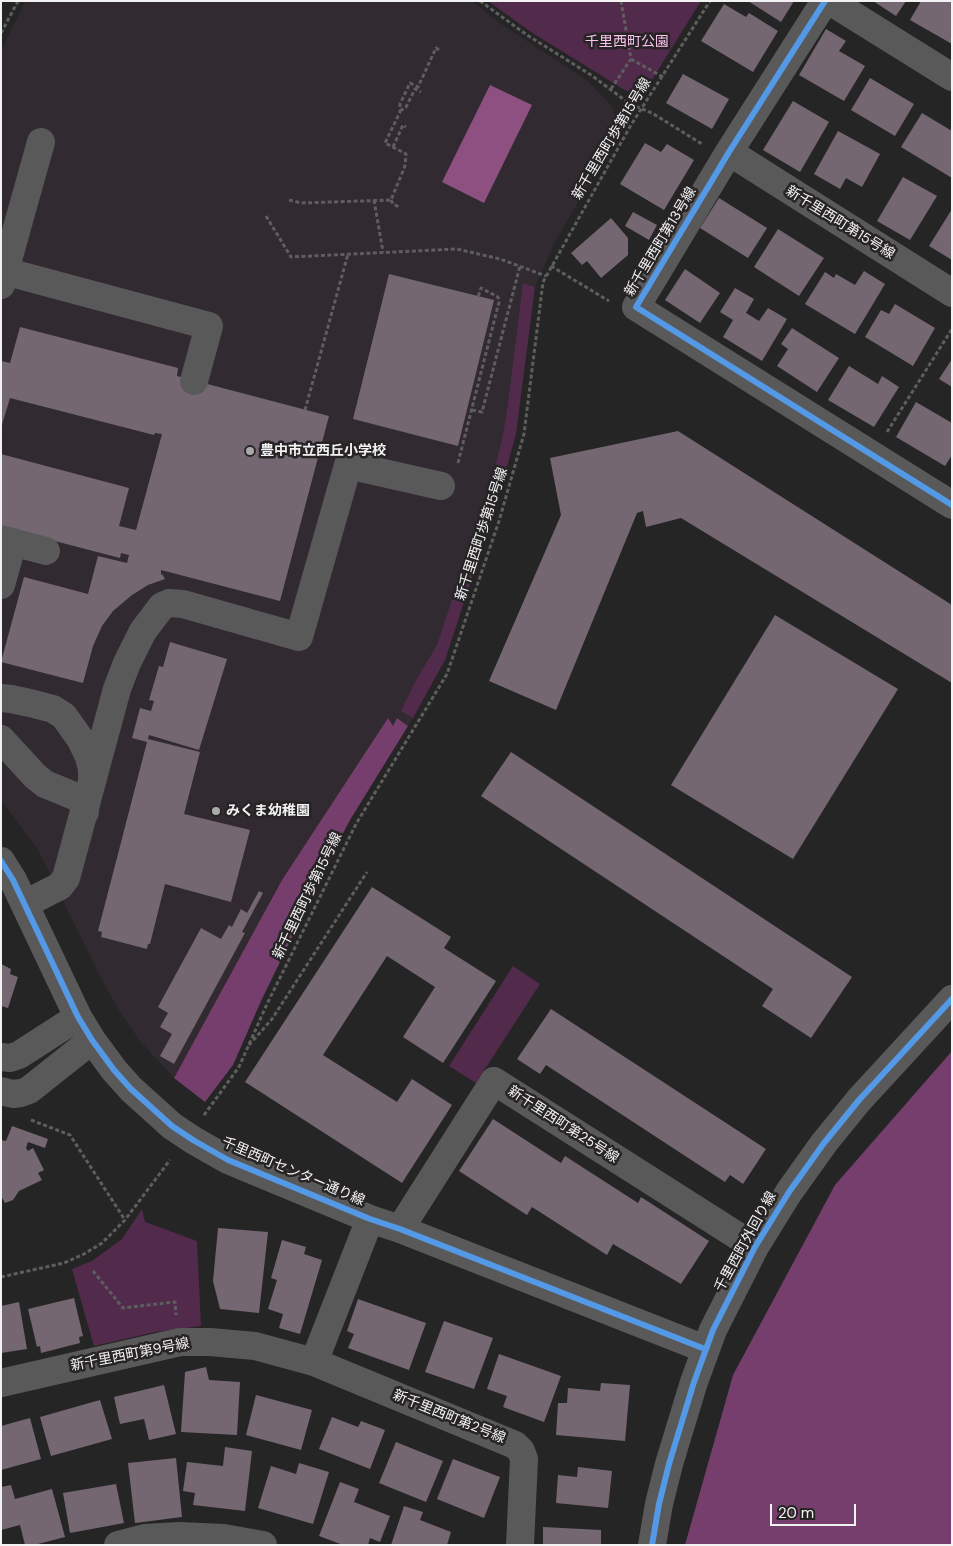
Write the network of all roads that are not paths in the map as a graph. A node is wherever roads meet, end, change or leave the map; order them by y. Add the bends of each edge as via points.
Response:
1 (825, 1) edge
2 (830, 1) edge
3 (952, 77) edge
4 (41, 142) dead end
5 (729, 152) junction
6 (3, 278) edge
7 (952, 293) edge
8 (194, 381) dead end
9 (441, 486) road end
10 (952, 505) edge
11 (7, 540) edge
12 (46, 550) dead end
13 (1, 585) edge
14 (1, 698) edge
15 (1, 739) edge
16 (91, 786) junction
17 (85, 812) junction
18 (1, 861) edge
19 (25, 904) junction
20 (952, 999) edge
21 (85, 1029) junction
22 (1, 1057) edge
23 (1, 1091) edge
24 (370, 1219) junction
25 (400, 1230) junction
26 (756, 1248) junction
27 (705, 1349) junction
28 (314, 1362) junction
29 (1, 1383) edge
30 (118, 1545) edge
31 (263, 1545) edge
32 (520, 1545) edge
33 (652, 1545) edge

1 - 5 street, 新千里西町第13号線
2 - 3 street
4 - 6 street
5 - 7 street, 新千里西町第15号線
5 - 10 street, 新千里西町第13号線 via 636,307
6 - 8 street via 209,326
9 - 16 street via 348,465 299,637 183,604 162,606 143,631 125,669
11 - 12 street
11 - 13 street
14 - 16 street via 30,703 64,716 89,756
15 - 17 street via 45,784 79,798
16 - 17 street
17 - 19 street via 66,878 60,886
18 - 19 street, 千里西町センター通り線
19 - 21 street, 千里西町センター通り線
20 - 26 street, 千里西町外回り線 via 824,1143 789,1192
21 - 22 street via 10,1058
21 - 23 street via 29,1090 13,1094
21 - 24 street, 千里西町センター通り線 via 131,1089 172,1126 228,1160
24 - 25 street, 千里西町センター通り線
24 - 28 street
25 - 26 street, 新千里西町第25号線 via 494,1081
25 - 27 street, 千里西町センター通り線
26 - 27 street, 千里西町外回り線
27 - 33 street, 千里西町外回り線 via 676,1435
28 - 29 street, 新千里西町第9号線 via 256,1346 180,1342
28 - 32 street, 新千里西町第2号線 via 515,1445 524,1458
30 - 31 street via 145,1538 179,1536 224,1538

